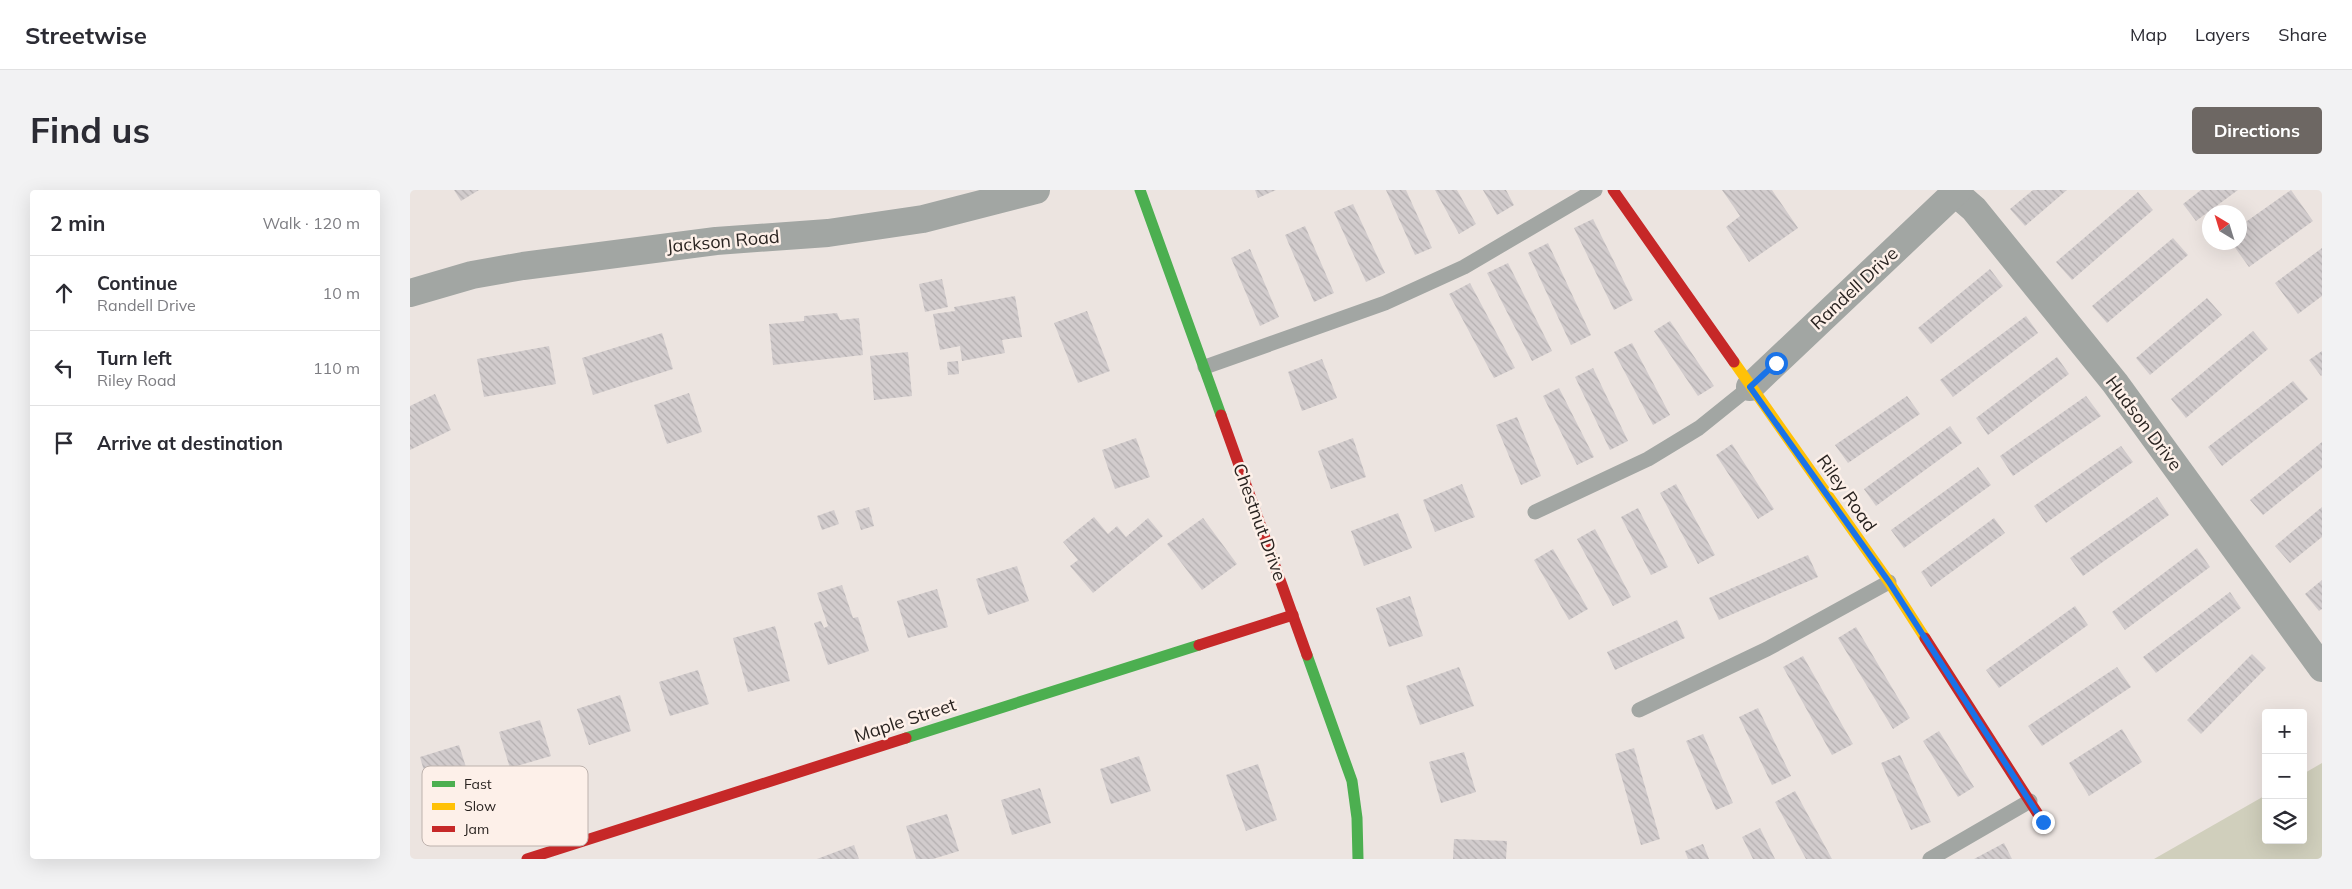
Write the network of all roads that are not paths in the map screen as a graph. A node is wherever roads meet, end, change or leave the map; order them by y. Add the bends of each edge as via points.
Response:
1 (1036, 190) edge
2 (1140, 190) edge
3 (1595, 190) edge
4 (1613, 190) edge
5 (1955, 191) edge
6 (970, 198) edge
7 (410, 293) edge
8 (1205, 367) junction
9 (1750, 387) junction
10 (1535, 512) dead end
11 (1889, 582) junction
12 (1293, 615) junction
13 (2322, 668) edge
14 (1639, 710) dead end
15 (2030, 801) junction
16 (2043, 822) dead end
17 (588, 840) edge
18 (568, 846) edge
19 (527, 859) edge
20 (1358, 859) edge
21 (1930, 859) edge

1 - 6 street, Jackson Road
2 - 8 street, Chestnut Drive
3 - 8 lane via 1464,266 1385,303
4 - 9 street, Riley Road
5 - 9 street, Randell Drive
5 - 13 street, Hudson Drive via 1974,209 2115,383
6 - 7 street, Jackson Road via 923,218 828,233 716,241 523,266 472,275
8 - 12 street, Chestnut Drive
9 - 10 lane via 1699,428 1648,459
9 - 11 street, Riley Road
11 - 14 lane via 1767,649
11 - 15 street, Riley Road
12 - 17 street, Maple Street
12 - 20 street, Chestnut Drive via 1352,782
15 - 16 street, Riley Road
15 - 21 lane
18 - 19 street, Maple Street

